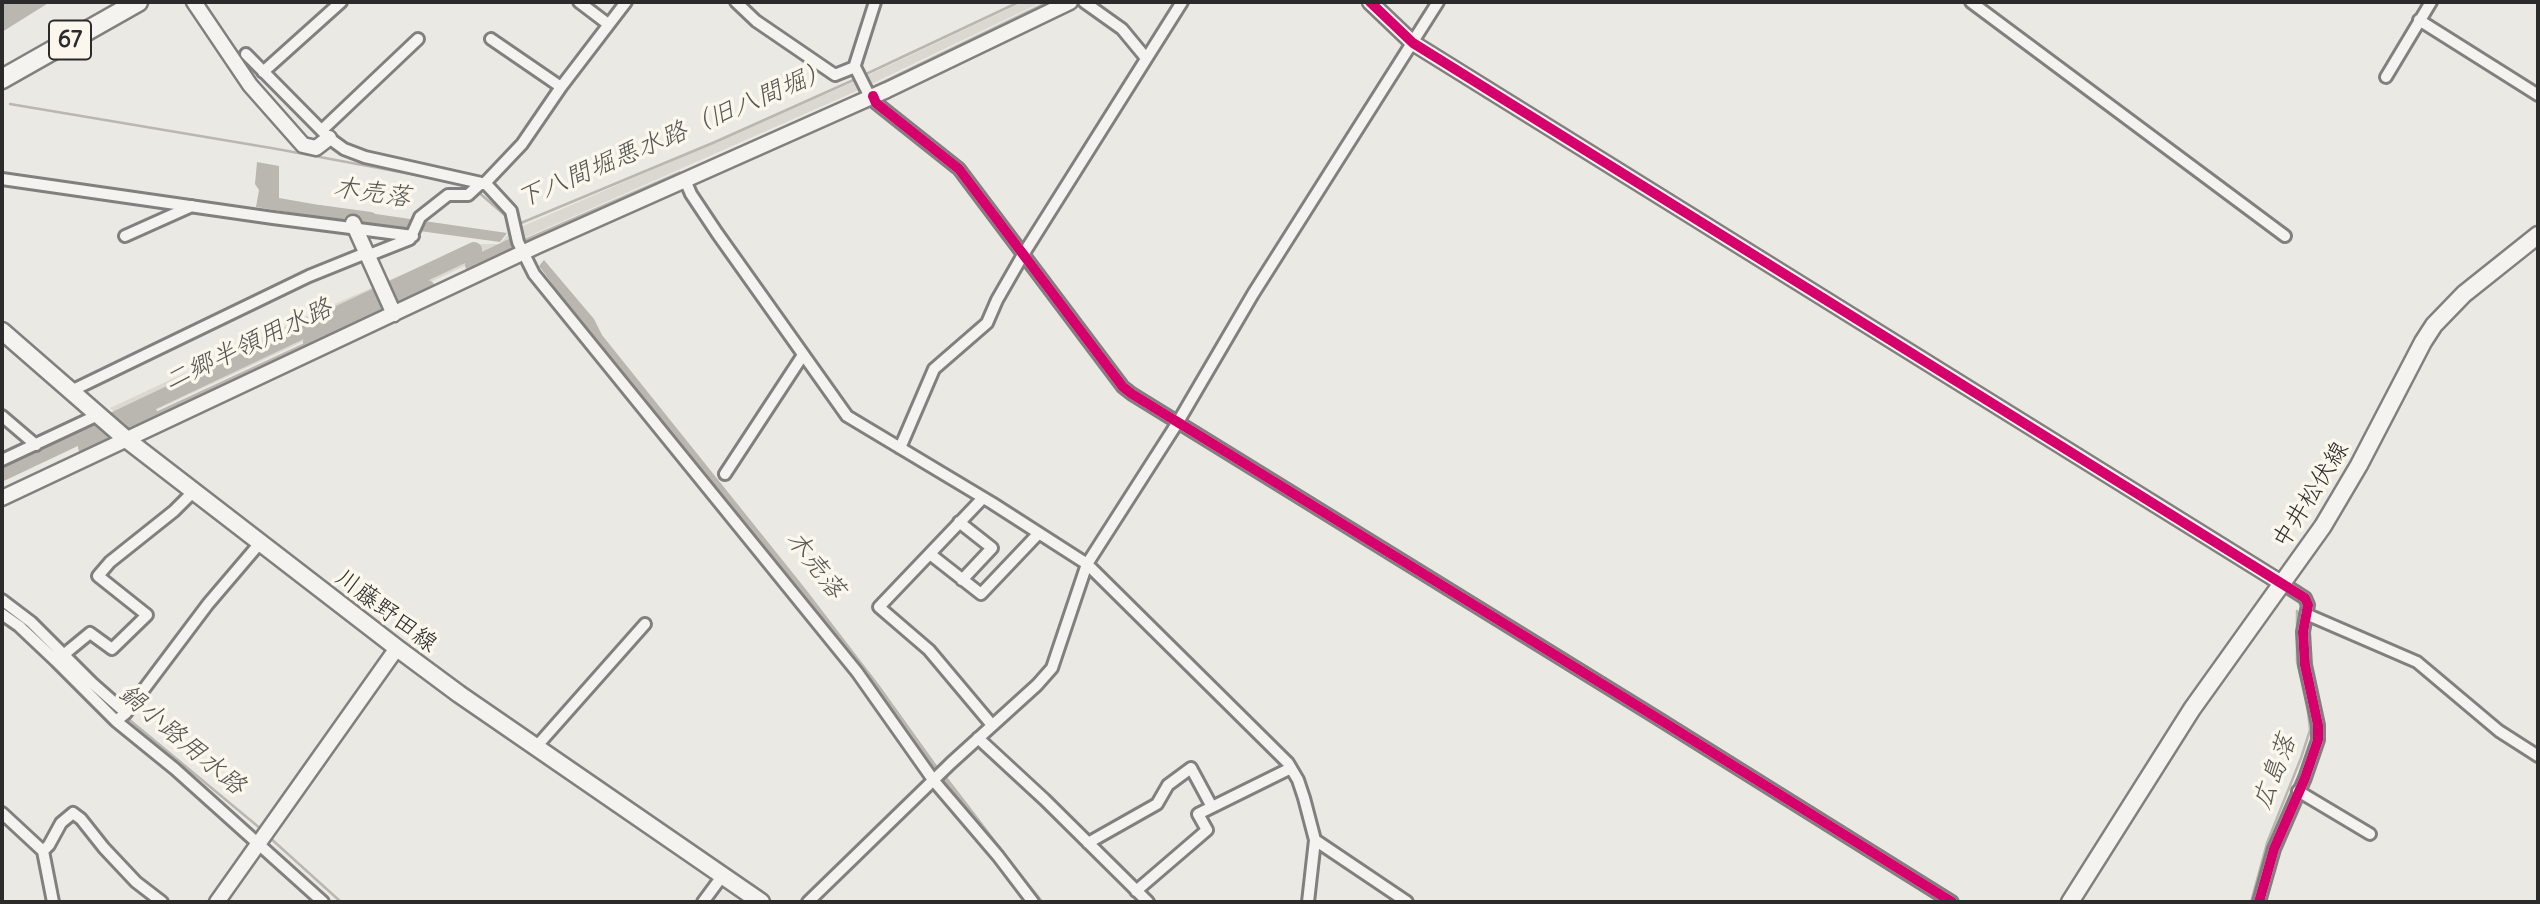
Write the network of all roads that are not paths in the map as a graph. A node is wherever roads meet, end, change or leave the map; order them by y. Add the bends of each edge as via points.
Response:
1 (138, 2) edge
2 (194, 2) edge
3 (341, 2) edge
4 (579, 2) edge
5 (626, 2) edge
6 (736, 2) edge
7 (875, 2) edge
8 (1070, 2) edge
9 (1084, 2) edge
10 (1182, 2) edge
11 (1370, 2) edge
12 (1438, 2) edge
13 (1971, 2) edge
14 (2431, 2) edge
15 (2419, 20) junction
16 (608, 24) junction
17 (418, 39) dead end
18 (491, 39) dead end
19 (1413, 43) junction
20 (246, 54) dead end
21 (1146, 58) junction
22 (855, 67) junction
23 (263, 72) junction
24 (2386, 77) dead end
25 (2, 79) edge
26 (561, 87) junction
27 (868, 91) junction
28 (2538, 94) edge
29 (326, 134) junction
30 (2, 179) edge
31 (685, 180) junction
32 (482, 184) junction
33 (192, 206) junction
34 (354, 225) junction
35 (2538, 235) edge
36 (125, 236) dead end
37 (413, 236) junction
38 (2285, 236) dead end
39 (521, 248) junction
40 (1024, 253) junction
41 (367, 255) junction
42 (391, 308) junction
43 (2, 331) edge
44 (803, 355) junction
45 (71, 391) junction
46 (2, 416) edge
47 (99, 416) junction
48 (1178, 422) junction
49 (124, 437) junction
50 (36, 445) junction
51 (900, 449) junction
52 (2, 460) edge
53 (725, 474) dead end
54 (193, 492) junction
55 (2, 498) edge
56 (982, 499) junction
57 (959, 522) junction
58 (1039, 533) junction
59 (260, 543) junction
60 (930, 554) junction
61 (1087, 564) junction
62 (962, 580) junction
63 (2283, 584) junction
64 (2, 600) edge
65 (2, 614) edge
66 (2306, 614) junction
67 (645, 624) dead end
68 (397, 648) junction
69 (60, 657) junction
70 (126, 713) junction
71 (116, 722) junction
72 (992, 725) junction
73 (978, 738) junction
74 (536, 747) junction
75 (2538, 756) edge
76 (1291, 768) junction
77 (934, 781) junction
78 (2298, 791) junction
79 (1212, 807) junction
80 (2, 813) edge
81 (2370, 834) dead end
82 (1314, 841) junction
83 (1088, 843) junction
84 (257, 845) junction
85 (43, 851) junction
86 (723, 875) junction
87 (1136, 891) junction
88 (53, 902) edge
89 (162, 902) edge
90 (217, 902) edge
91 (323, 902) edge
92 (703, 902) edge
93 (761, 902) edge
94 (808, 902) edge
95 (1033, 902) edge
96 (1148, 902) edge
97 (1308, 902) edge
98 (1407, 902) edge
99 (1952, 902) edge
100 (2070, 902) edge
101 (2259, 902) edge

1 - 25 main road, 67
2 - 29 street via 250,85 303,145 316,148
3 - 23 street
4 - 16 street
5 - 16 street
6 - 22 street via 835,75
7 - 22 street
8 - 27 street
9 - 21 street via 1122,29
10 - 21 street
11 - 19 street
12 - 19 street
13 - 38 street
14 - 15 street
15 - 24 street
15 - 28 street
16 - 26 street
17 - 29 street
18 - 26 street
19 - 48 street via 1253,294
19 - 63 street
20 - 23 street
21 - 40 street
22 - 27 street
23 - 29 street
26 - 32 street via 522,144
27 - 31 street
27 - 40 street via 876,103 959,169
29 - 32 street via 344,149 365,157
30 - 33 street
31 - 39 street
31 - 44 street
32 - 37 street via 468,195 448,195 420,217
32 - 39 street via 511,211
33 - 34 street
33 - 36 street
34 - 37 street
34 - 41 street
35 - 63 main road, 中井松伏線 via 2464,294 2434,325 2340,498
37 - 41 street
39 - 42 street
39 - 77 street via 534,274 857,672
40 - 48 street via 1123,387
40 - 51 street via 987,323 934,369
41 - 42 street
41 - 45 street via 309,276
42 - 49 street
43 - 45 main road, 川藤野田線
44 - 51 street via 847,416
44 - 53 street
45 - 47 main road, 川藤野田線
46 - 50 street
47 - 49 main road, 川藤野田線
47 - 50 street
48 - 61 street
48 - 99 street
49 - 54 main road, 川藤野田線
49 - 55 street
50 - 52 street
51 - 56 street
54 - 59 main road, 川藤野田線
54 - 69 street via 98,576 147,615 112,649 90,633
56 - 57 street
56 - 58 street
57 - 60 street
57 - 62 street via 992,548
58 - 61 street
58 - 62 street via 981,594
59 - 68 main road, 川藤野田線
59 - 70 street
60 - 62 street
60 - 72 street via 879,607 929,650
61 - 72 street via 1052,668
61 - 76 street
63 - 66 street via 2305,598
63 - 100 main road, 中井松伏線 via 2192,709
64 - 69 street via 31,622
65 - 69 street
66 - 75 street via 2417,662 2499,731
66 - 78 street via 2305,665 2318,740
67 - 74 street
68 - 74 main road, 川藤野田線
68 - 84 street
69 - 70 street
69 - 71 street
70 - 71 street
71 - 84 street
72 - 73 street
73 - 77 street
73 - 83 street
74 - 86 main road, 川藤野田線
76 - 79 street
76 - 82 street
77 - 94 street
77 - 95 street
78 - 81 street
78 - 101 street
79 - 83 street via 1191,768 1168,785 1157,804
79 - 87 street via 1198,814 1207,830
80 - 85 street
82 - 97 street
82 - 98 street
83 - 87 street
84 - 90 street
84 - 91 street
85 - 88 street
85 - 89 street via 73,813 136,882
86 - 92 street
86 - 93 main road, 川藤野田線
87 - 96 street

